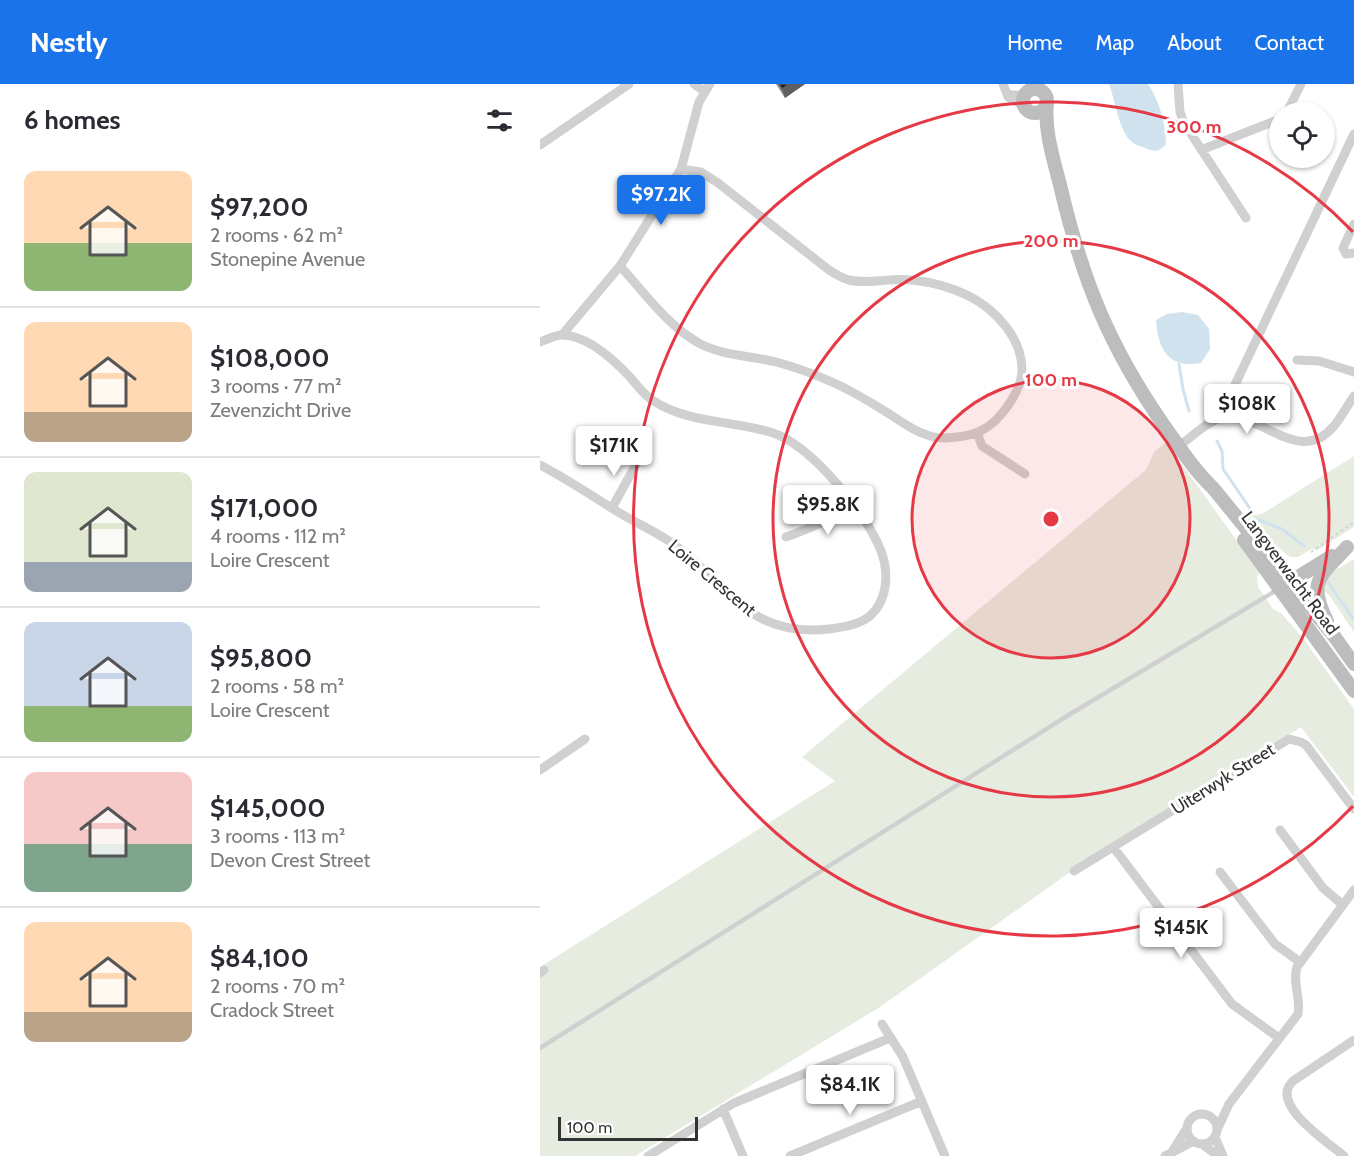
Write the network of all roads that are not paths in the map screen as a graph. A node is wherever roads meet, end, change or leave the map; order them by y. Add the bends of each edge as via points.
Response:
1 (622, 84) edge
2 (629, 84) edge
3 (694, 84) edge
4 (1178, 84) edge
5 (1301, 84) edge
6 (707, 88) edge
7 (1004, 88) edge
8 (1030, 95) edge
9 (606, 100) junction
10 (1292, 102) edge
11 (1269, 123) edge
12 (1047, 134) junction
13 (1354, 134) edge
14 (540, 146) edge
15 (1202, 150) junction
16 (681, 169) junction
17 (1246, 218) dead end
18 (1353, 229) edge
19 (1354, 254) edge
20 (620, 266) junction
21 (562, 335) junction
22 (540, 342) edge
23 (1298, 360) dead end
24 (1354, 372) edge
25 (1354, 396) edge
26 (1223, 417) junction
27 (977, 433) junction
28 (1179, 446) junction
29 (639, 459) dead end
30 (540, 465) edge
31 (1025, 474) dead end
32 (851, 502) junction
33 (612, 508) junction
34 (786, 537) dead end
35 (1351, 545) edge
36 (1284, 586) junction
37 (1334, 636) junction
38 (1354, 664) edge
39 (1354, 691) edge
40 (585, 739) dead end
41 (540, 770) edge
42 (1354, 809) edge
43 (1280, 830) dead end
44 (1114, 848) junction
45 (1074, 871) dead end
46 (1220, 872) dead end
47 (1354, 890) edge
48 (1343, 905) junction
49 (1300, 962) junction
50 (882, 1024) dead end
51 (890, 1038) junction
52 (1279, 1038) junction
53 (1354, 1040) edge
54 (540, 1047) edge
55 (922, 1101) junction
56 (1229, 1104) junction
57 (723, 1109) junction
58 (1204, 1114) junction
59 (1187, 1128) junction
60 (1216, 1134) junction
61 (1198, 1143) junction
62 (1168, 1154) edge
63 (795, 1155) edge
64 (648, 1156) edge
65 (742, 1156) edge
66 (945, 1156) edge
67 (1218, 1156) edge
68 (1223, 1156) edge
69 (1344, 1156) edge

1 - 9 street
2 - 9 street
3 - 6 street
4 - 15 street via 1181,117
5 - 10 street
6 - 16 street via 699,102
7 - 8 street via 1010,99
8 - 12 street, Langverwacht Road
8 - 12 street, Langverwacht Road via 1047,97
9 - 14 street
11 - 15 street
12 - 28 street, Langverwacht Road via 1094,301 1119,354
13 - 26 street
15 - 17 street
16 - 20 street
16 - 27 street via 701,172 718,183 847,280 912,280 936,285 969,296 1000,319 1012,335 1022,371 1019,387 997,421
18 - 19 street via 1343,250
20 - 21 street
20 - 27 street via 670,323 700,344 809,372 934,437
21 - 22 street
21 - 32 street, Loire Crescent via 591,342 650,399 678,413 775,434 814,459
23 - 24 street via 1319,361
25 - 26 street via 1333,427 1310,440 1290,440 1244,419
26 - 28 street
27 - 31 street via 987,450
28 - 36 street, Langverwacht Road via 1208,493
29 - 33 street
30 - 33 street, Loire Crescent
32 - 33 street, Loire Crescent via 876,538 883,556 885,592 866,619 821,629 794,629 756,616 738,604 681,549
32 - 34 street via 821,524
35 - 36 street
35 - 37 street via 1318,579 1316,586
36 - 37 street, Langverwacht Road
36 - 39 street, Langverwacht Road
36 - 54 lane via 1067,716
37 - 38 street, Langverwacht Road
40 - 41 street
42 - 44 street, Uiterwyk Street via 1305,746 1289,739
43 - 48 street via 1323,888
44 - 45 street, Uiterwyk Street
44 - 52 street via 1232,1004
46 - 49 street via 1275,944
47 - 48 street
48 - 49 street
49 - 52 street via 1295,973 1299,1011
50 - 51 street
51 - 55 street
51 - 57 street
52 - 56 street
53 - 69 street via 1293,1081 1286,1090 1288,1102 1299,1118
55 - 63 street
55 - 66 street
56 - 58 street
56 - 60 street
57 - 64 street
57 - 65 street
58 - 59 street via 1193,1117
58 - 60 street via 1216,1123
59 - 61 street via 1190,1138
59 - 62 street
60 - 61 street via 1212,1141
60 - 68 street
61 - 62 street
61 - 67 street

